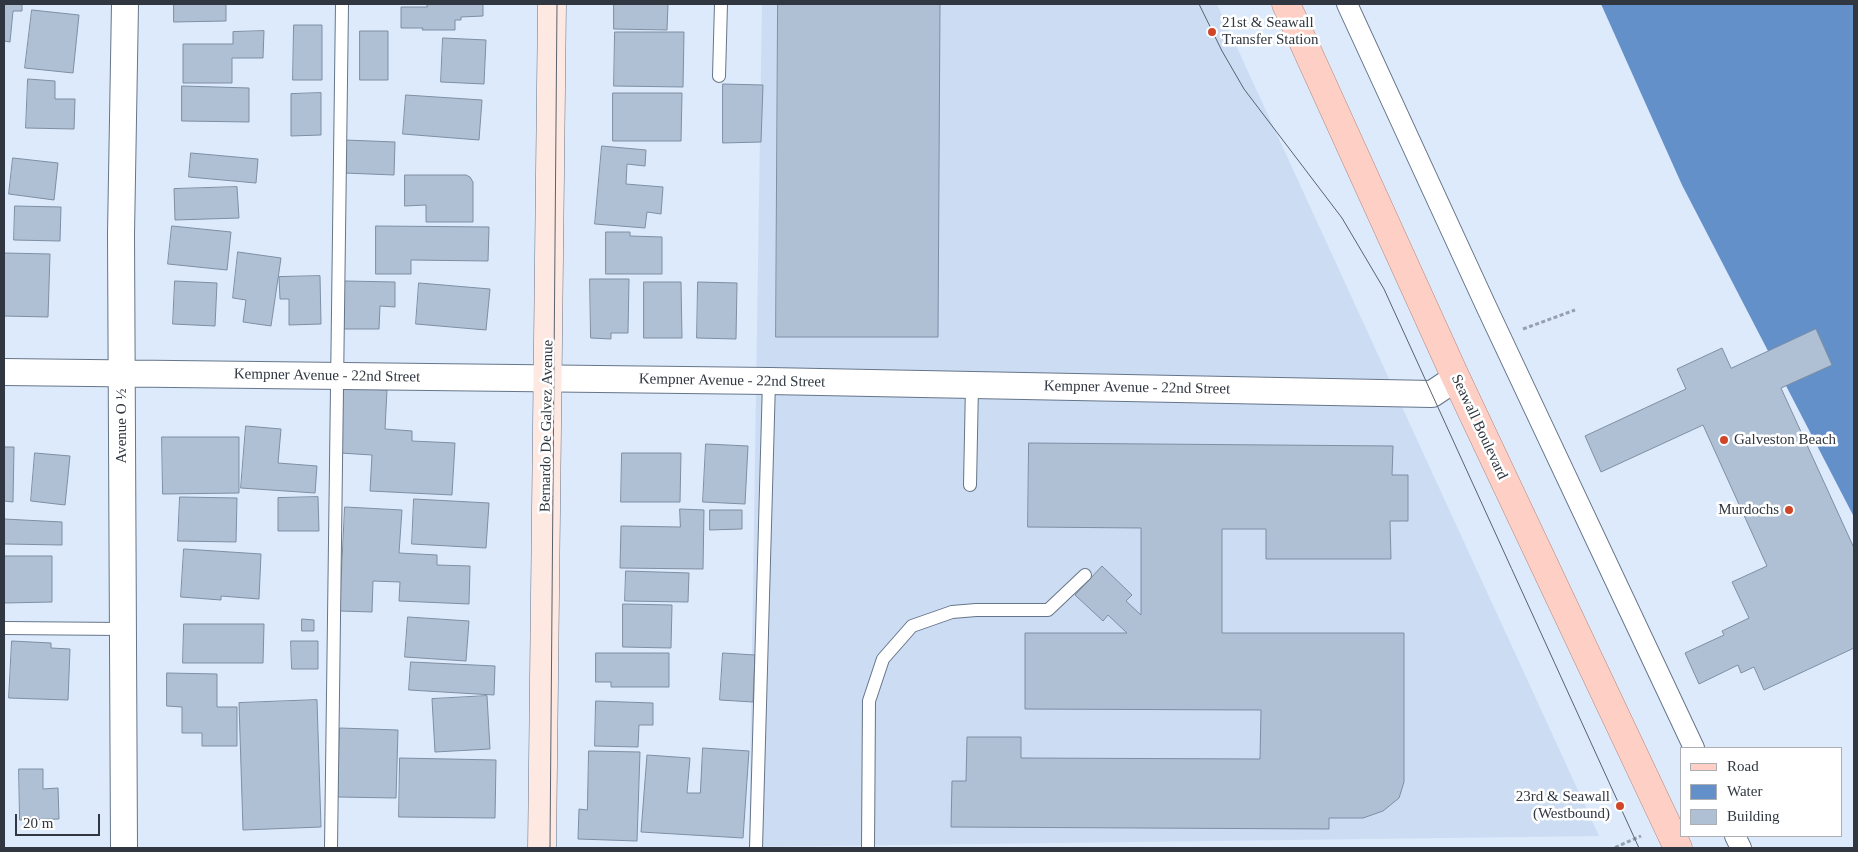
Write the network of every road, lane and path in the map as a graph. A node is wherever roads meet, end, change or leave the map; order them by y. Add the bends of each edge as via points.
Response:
1 (125, 4) edge
2 (342, 4) edge
3 (552, 4) edge
4 (721, 4) edge
5 (1286, 4) edge
6 (1347, 4) edge
7 (719, 76) dead end
8 (1575, 310) dead end
9 (1515, 332) dead end
10 (4, 372) edge
11 (121, 373) junction
12 (336, 376) junction
13 (1456, 378) junction
14 (548, 379) junction
15 (769, 381) junction
16 (972, 385) junction
17 (970, 485) dead end
18 (1085, 575) dead end
19 (4, 628) edge
20 (123, 629) junction
21 (1694, 747) edge
22 (124, 848) edge
23 (331, 848) edge
24 (542, 848) edge
25 (756, 848) edge
26 (868, 848) edge
27 (1678, 848) edge

1 - 11 street, Avenue O ½
2 - 12 lane
3 - 14 main road, Bernardo De Galvez Avenue
4 - 7 lane
5 - 13 main road, Seawall Boulevard
6 - 21 street
8 - 9 path
10 - 11 street, Kempner Avenue - 22nd Street
11 - 12 street, Kempner Avenue - 22nd Street
11 - 20 street, Avenue O ½
12 - 14 street, Kempner Avenue - 22nd Street
12 - 23 lane
13 - 16 street, Kempner Avenue - 22nd Street via 1432,394
13 - 27 main road, Seawall Boulevard
14 - 15 street, Kempner Avenue - 22nd Street
14 - 24 main road, Bernardo De Galvez Avenue
15 - 16 street, Kempner Avenue - 22nd Street
15 - 25 lane
16 - 17 lane
18 - 26 lane via 1048,610 952,612 912,626 883,659 869,701
19 - 20 lane
20 - 22 street, Avenue O ½

